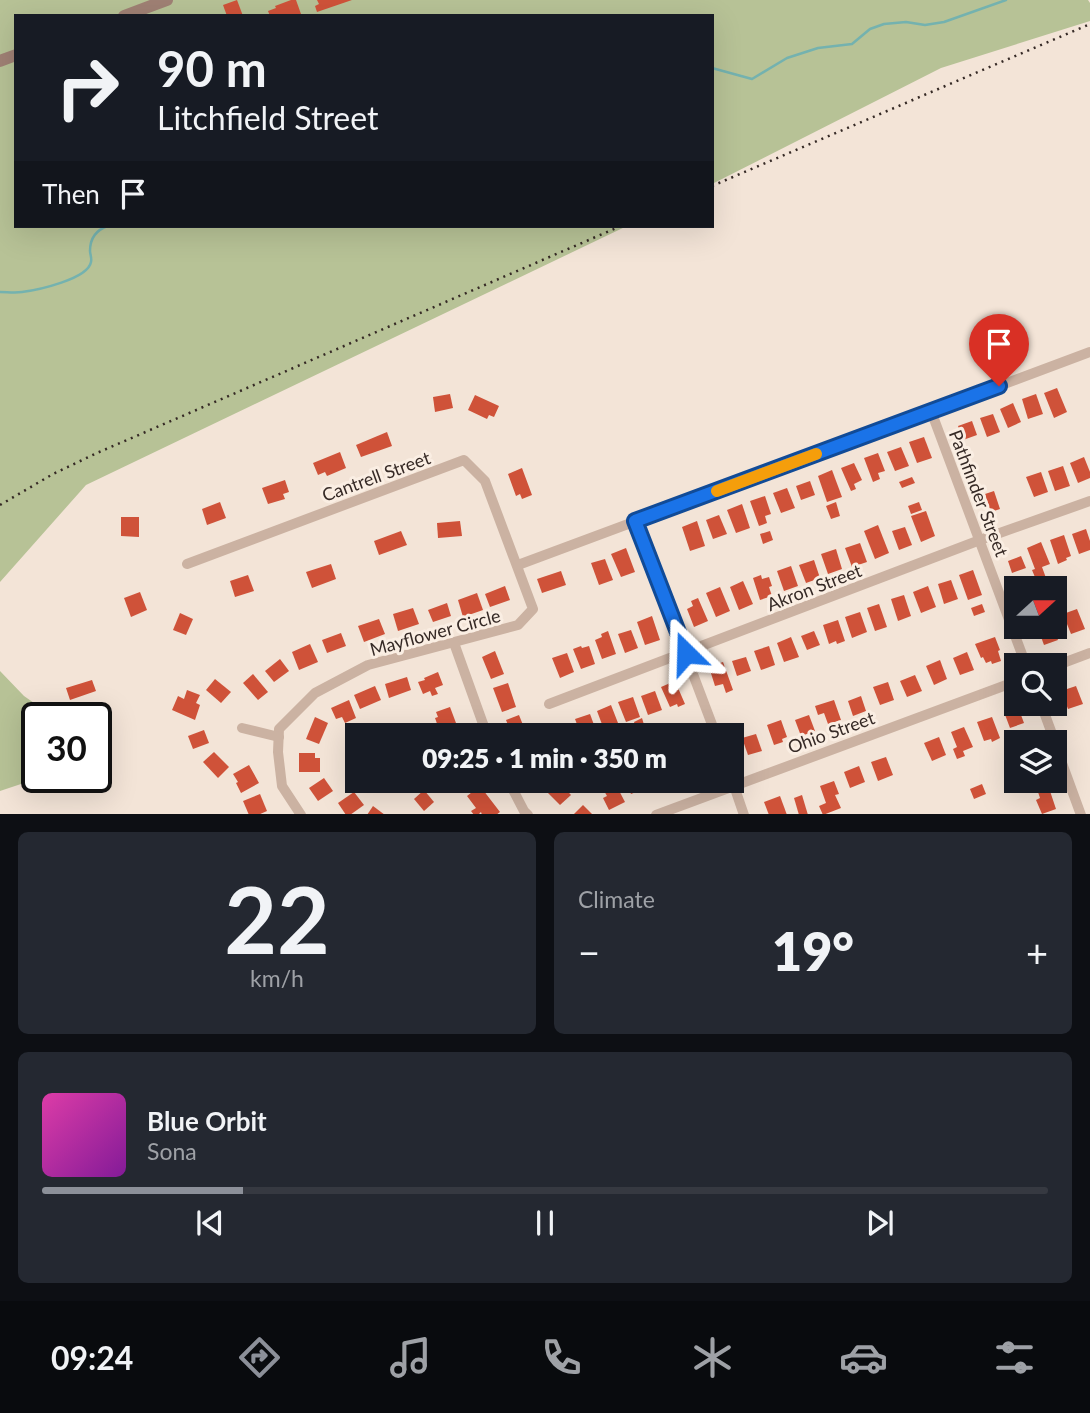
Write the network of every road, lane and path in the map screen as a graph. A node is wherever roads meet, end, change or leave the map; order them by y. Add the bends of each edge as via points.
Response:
1 (167, 0) edge
2 (129, 14) edge
3 (1090, 352) edge
4 (930, 411) junction
5 (1090, 500) edge
6 (635, 521) junction
7 (980, 540) junction
8 (187, 564) dead end
9 (518, 565) junction
10 (454, 643) junction
11 (686, 653) junction
12 (1022, 653) edge
13 (1090, 653) edge
14 (1067, 662) edge
15 (1004, 686) edge
16 (549, 704) dead end
17 (483, 723) edge
18 (712, 723) edge
19 (242, 728) dead end
20 (279, 737) junction
21 (1067, 776) edge
22 (744, 778) edge
23 (515, 793) edge
24 (707, 793) edge
25 (736, 793) edge
26 (301, 814) edge
27 (528, 814) edge
28 (656, 814) edge
29 (744, 814) edge
30 (1081, 814) edge

1 - 2 main road
3 - 4 street
4 - 6 street
4 - 7 street, Pathfinder Street
5 - 7 street, Akron Street
6 - 9 street
6 - 11 street
7 - 11 street, Akron Street
7 - 12 street, Pathfinder Street
8 - 9 street, Cantrell Street via 464,460 485,481
9 - 10 street, Mayflower Circle via 533,609 518,625
10 - 17 street
10 - 20 street, Mayflower Circle via 368,666 315,693 279,729
11 - 16 street, Akron Street
11 - 18 street
13 - 14 street
15 - 22 street, Ohio Street
19 - 20 street
20 - 26 street via 282,786
21 - 30 street
23 - 27 street
24 - 28 street, Ohio Street
25 - 29 street

